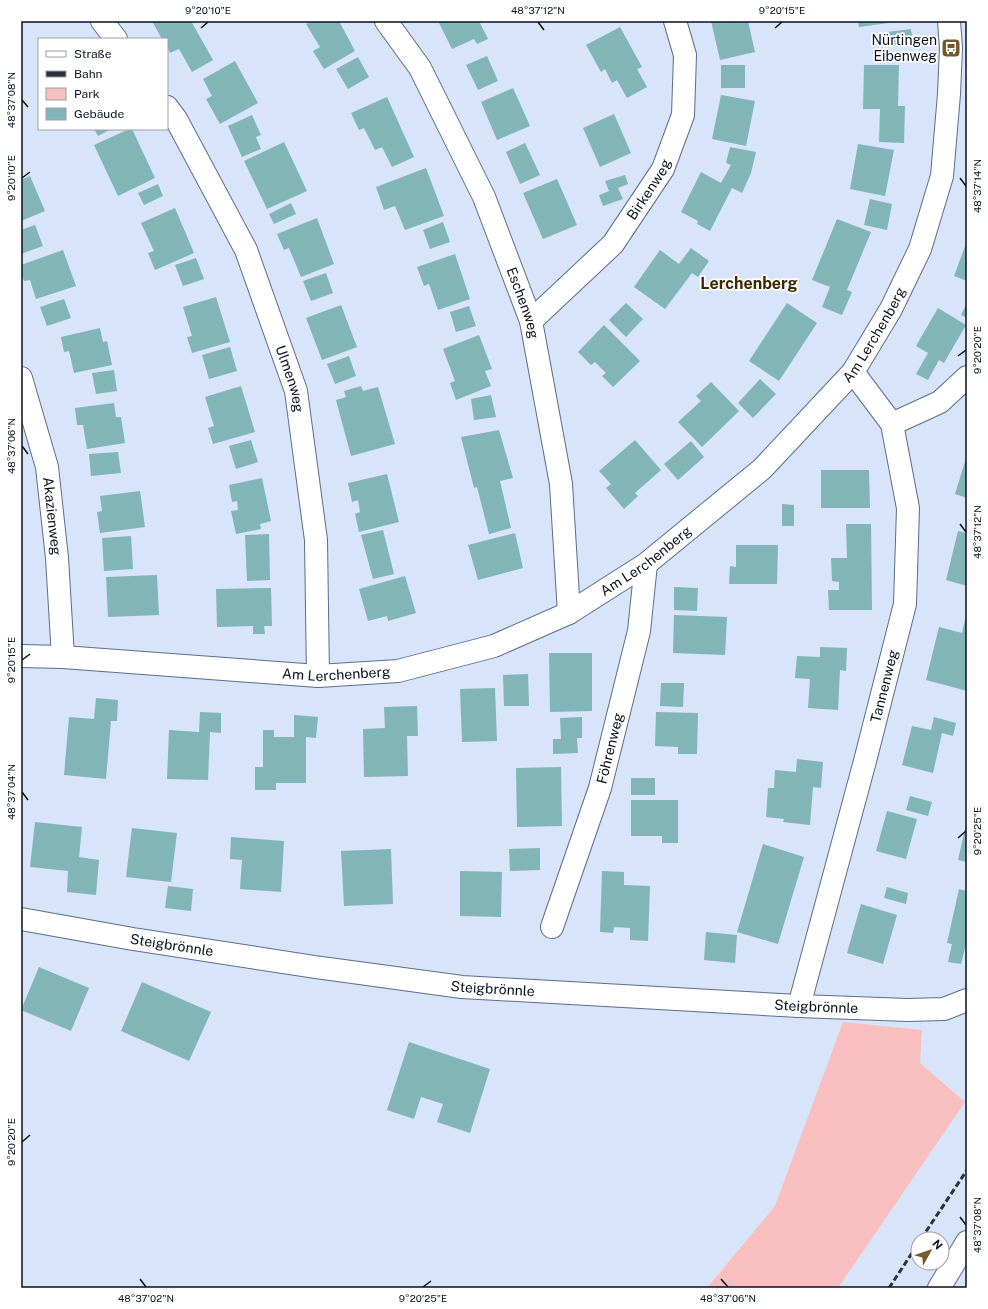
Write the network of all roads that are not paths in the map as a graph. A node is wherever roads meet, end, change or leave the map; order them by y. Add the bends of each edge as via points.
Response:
1 (102, 21) edge
2 (386, 21) edge
3 (675, 21) edge
4 (949, 21) edge
5 (115, 38) edge
6 (168, 108) edge
7 (531, 321) junction
8 (852, 372) junction
9 (967, 377) edge
10 (21, 378) edge
11 (892, 424) junction
12 (646, 564) junction
13 (569, 613) junction
14 (21, 656) edge
15 (63, 657) junction
16 (318, 676) junction
17 (21, 919) edge
18 (552, 927) dead end
19 (967, 1000) edge
20 (798, 1006) junction
21 (967, 1242) edge
22 (939, 1288) edge

1 - 5 street
2 - 7 street, Eschenweg via 420,68 484,197
3 - 7 street, Birkenweg via 685,55 683,116 663,169 613,244
4 - 8 street, Am Lerchenberg via 949,94 942,176 920,249 892,309
6 - 16 street, Ulmenweg via 246,250 296,391 316,540
7 - 13 street, Eschenweg via 561,484
8 - 11 street, Tannenweg
8 - 12 street, Am Lerchenberg via 762,468
9 - 11 street via 940,402
10 - 15 street, Akazienweg via 48,467
11 - 20 street, Tannenweg via 908,508 905,604
12 - 13 street, Am Lerchenberg
12 - 18 street, Föhrenweg via 639,631 600,788
13 - 16 street, Am Lerchenberg via 494,646 398,671
14 - 15 street, Am Lerchenberg
15 - 16 street, Am Lerchenberg
17 - 20 street, Steigbrönnle via 315,967 462,986
19 - 20 street, Steigbrönnle via 944,1009
21 - 22 street

